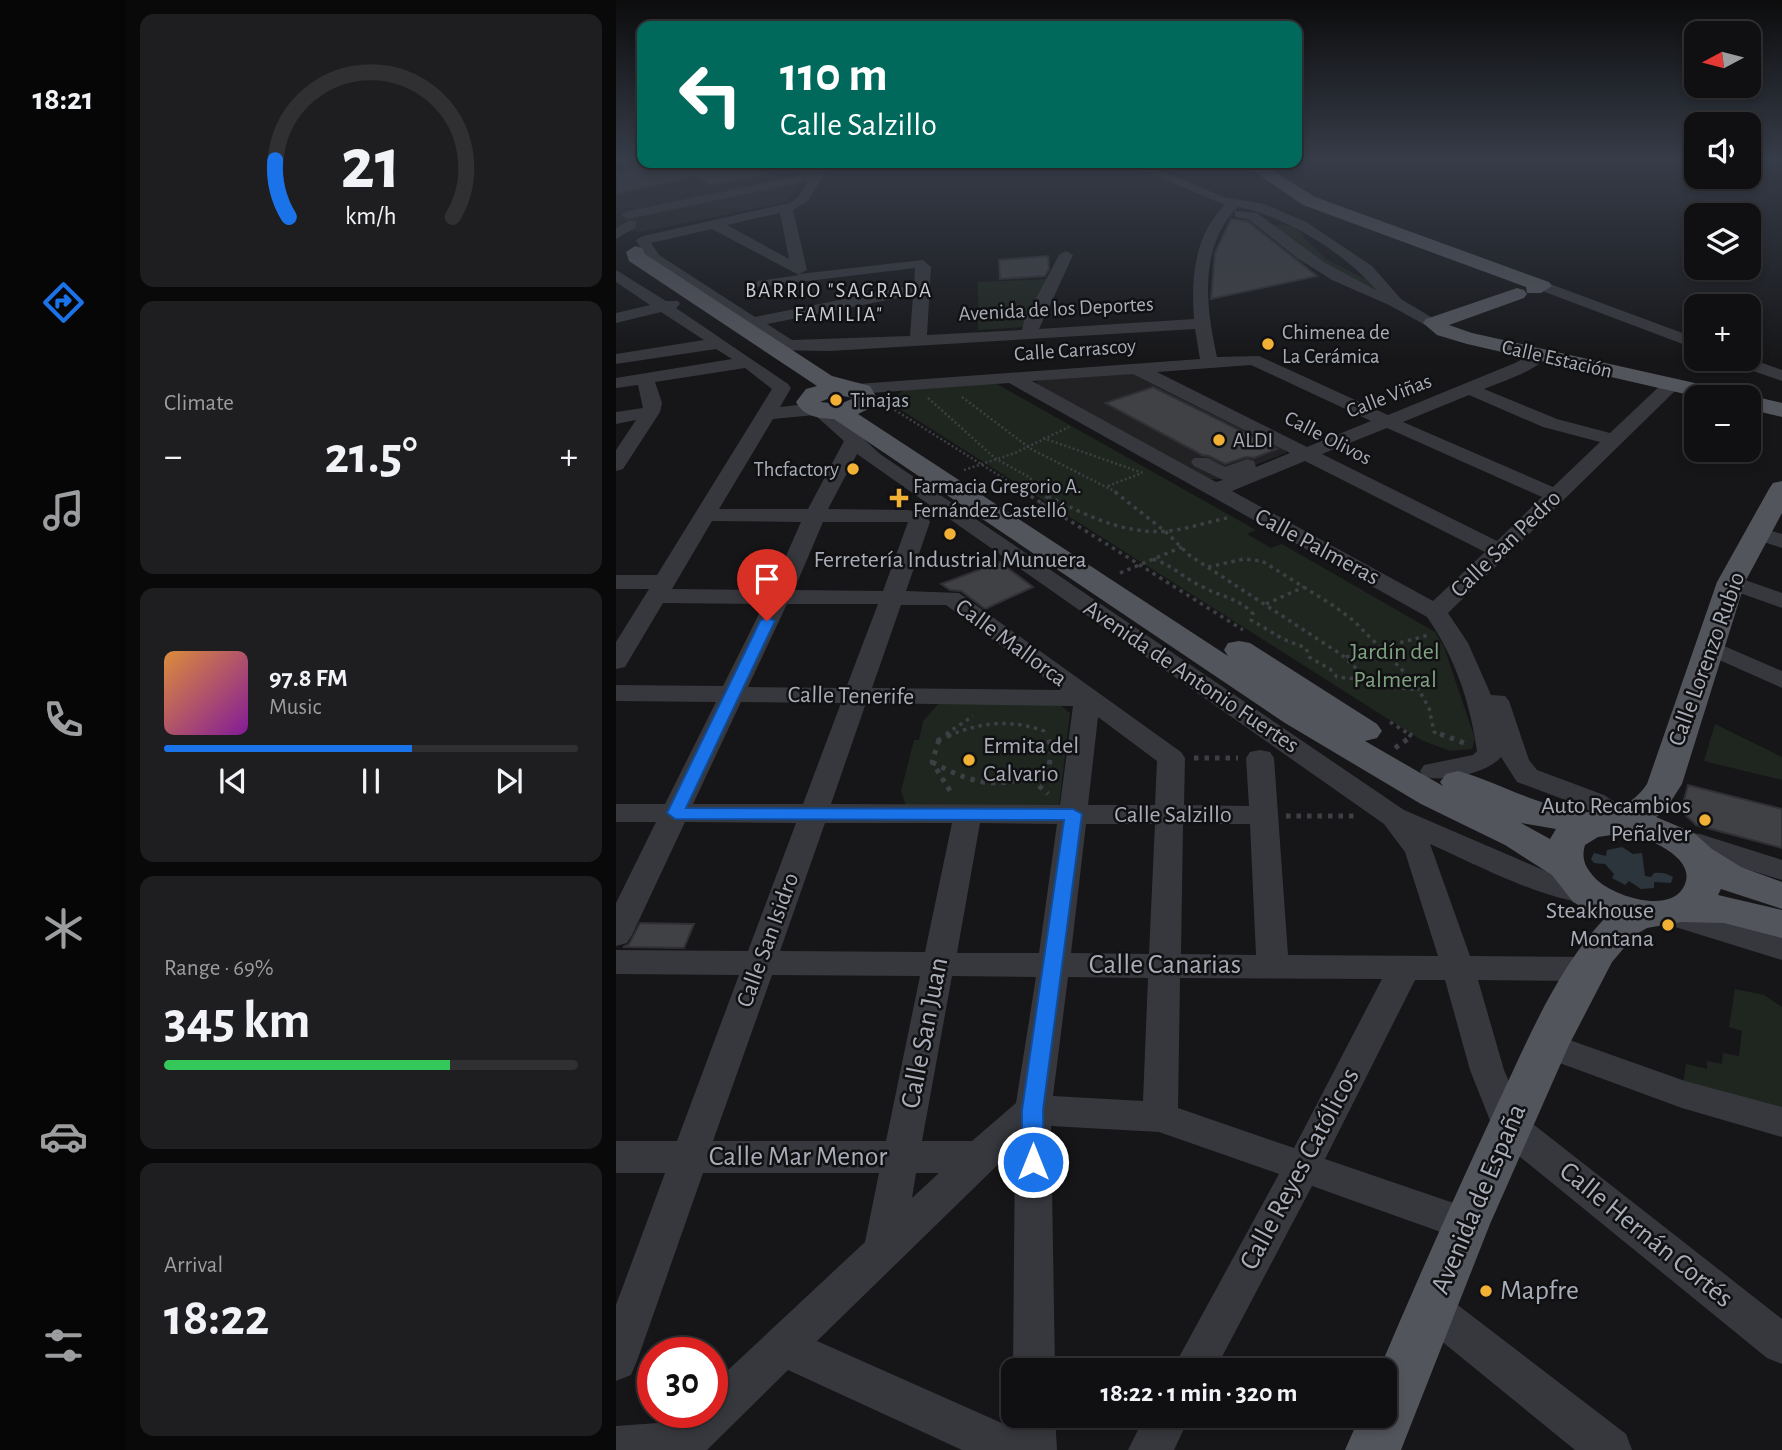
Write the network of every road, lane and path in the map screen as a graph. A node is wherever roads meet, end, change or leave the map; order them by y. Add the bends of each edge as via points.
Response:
1 (663, 226) edge
2 (706, 226) edge
3 (717, 226) edge
4 (795, 226) edge
5 (1215, 226) edge
6 (1272, 226) edge
7 (1300, 226) edge
8 (1371, 226) edge
9 (1264, 227) joint
10 (682, 231) junction
11 (616, 235) edge
12 (631, 236) edge
13 (1066, 255) dead end
14 (923, 267) joint
15 (799, 270) junction
16 (616, 275) edge
17 (750, 287) junction
18 (923, 288) junction
19 (1531, 290) junction
20 (704, 297) junction
21 (1395, 302) junction
22 (671, 305) junction
23 (616, 318) edge
24 (754, 322) junction
25 (1433, 323) junction
26 (1201, 324) junction
27 (1030, 332) junction
28 (1060, 332) junction
29 (988, 335) junction
30 (913, 340) junction
31 (1684, 340) edge
32 (719, 343) junction
33 (784, 351) junction
34 (1145, 352) junction
35 (1540, 355) junction
36 (616, 359) edge
37 (748, 362) junction
38 (1210, 363) junction
39 (1761, 368) edge
40 (1073, 373) junction
41 (1782, 376) edge
42 (645, 378) junction
43 (1002, 378) junction
44 (616, 383) edge
45 (905, 384) junction
46 (1672, 384) junction
47 (1684, 387) edge
48 (1469, 389) junction
49 (958, 395) dead end
50 (928, 397) dead end
51 (836, 401) junction
52 (1761, 405) edge
53 (1782, 410) edge
54 (651, 412) junction
55 (896, 412) dead end
56 (768, 414) junction
57 (616, 418) edge
58 (1086, 419) junction
59 (1388, 421) junction
60 (1043, 438) junction
61 (853, 440) junction
62 (1614, 440) junction
63 (1027, 445) junction
64 (1307, 452) junction
65 (1267, 457) dead end
66 (996, 459) junction
67 (1201, 462) dead end
68 (1165, 464) junction
69 (616, 465) edge
70 (971, 468) junction
71 (1143, 473) junction
72 (1107, 486) junction
73 (1782, 489) edge
74 (1213, 491) junction
75 (1555, 495) junction
76 (1039, 505) junction
77 (706, 515) junction
78 (815, 515) junction
79 (1259, 516) junction
80 (1166, 532) junction
81 (1770, 537) edge
82 (1182, 547) junction
83 (1498, 550) junction
84 (1153, 559) junction
85 (1207, 567) junction
86 (1129, 569) junction
87 (616, 582) edge
88 (1731, 582) junction
89 (1304, 587) junction
90 (660, 589) junction
91 (779, 597) junction
92 (891, 597) junction
93 (1782, 600) edge
94 (1266, 605) junction
95 (1442, 621) junction
96 (1253, 636) dead end
97 (1708, 646) junction
98 (1379, 648) junction
99 (1345, 658) junction
100 (616, 662) edge
101 (1782, 680) edge
102 (1370, 681) junction
103 (1419, 690) junction
104 (616, 693) edge
105 (732, 694) junction
106 (855, 696) junction
107 (1087, 698) junction
108 (1391, 735) junction
109 (1491, 752) junction
110 (1171, 758) junction
111 (1260, 758) joint
112 (932, 762) junction
113 (1434, 771) junction
114 (1664, 784) junction
115 (616, 813) edge
116 (675, 813) junction
117 (813, 814) junction
118 (968, 814) junction
119 (1073, 814) junction
120 (1168, 815) junction
121 (1263, 815) junction
122 (1394, 817) junction
123 (1614, 822) junction
124 (1690, 850) junction
125 (1782, 870) edge
126 (1576, 880) junction
127 (1782, 896) edge
128 (1663, 912) junction
129 (1782, 924) edge
130 (616, 935) edge
131 (1782, 948) edge
132 (1592, 961) junction
133 (616, 962) edge
134 (761, 963) junction
135 (939, 963) junction
136 (1054, 964) junction
137 (1165, 966) junction
138 (1273, 966) junction
139 (1405, 967) junction
140 (1458, 967) junction
141 (1547, 1045) junction
142 (1033, 1110) junction
143 (1160, 1117) junction
144 (1782, 1122) edge
145 (1510, 1127) junction
146 (901, 1156) junction
147 (616, 1157) edge
148 (689, 1157) junction
149 (980, 1157) junction
150 (1302, 1168) junction
151 (1466, 1224) junction
152 (882, 1253) junction
153 (1432, 1309) junction
154 (1782, 1344) edge
155 (782, 1346) junction
156 (1034, 1358) edge
157 (1199, 1358) edge
158 (616, 1361) edge
159 (1034, 1428) edge
160 (1162, 1428) edge
161 (689, 1443) edge
162 (616, 1448) edge
163 (1011, 1450) edge
164 (1035, 1450) edge
165 (1150, 1450) edge
166 (1373, 1450) edge
167 (1610, 1450) edge

1 - 12 street
2 - 10 street
3 - 15 street
4 - 15 street
5 - 26 street via 1203,266
6 - 9 street
7 - 21 street, Calle Estación via 1367,269
8 - 19 main road
9 - 21 street, Calle Estación via 1360,291
10 - 12 street
10 - 12 street via 651,229
11 - 12 main road
12 - 20 main road, Avenida de Antonio Fuertes via 636,257
12 - 22 main road, Avenida de Antonio Fuertes
13 - 27 street
14 - 17 street via 902,263
14 - 18 street
15 - 17 street
16 - 22 street, Avenida de Antonio Fuertes
17 - 20 street
18 - 24 street
18 - 30 street
19 - 25 main road
19 - 31 street
20 - 24 street, Avenida de Antonio Fuertes
20 - 33 main road, Avenida de Antonio Fuertes
21 - 25 street, Calle Estación
22 - 23 street
22 - 32 street, Avenida de Antonio Fuertes
22 - 51 main road, Avenida de Antonio Fuertes via 802,386
24 - 33 street, Avenida de Antonio Fuertes
25 - 35 main road, Calle Estación via 1467,338
26 - 34 street, Avenida de los Deportes
26 - 38 street
27 - 28 street, Avenida de los Deportes
27 - 29 street, Avenida de los Deportes
28 - 34 street, Avenida de los Deportes
28 - 40 street
29 - 30 street, Avenida de los Deportes
29 - 43 street
30 - 33 street, Avenida de los Deportes
30 - 45 street
32 - 36 street
32 - 37 street, Avenida de Antonio Fuertes
33 - 51 main road, Avenida de Antonio Fuertes via 824,381
34 - 38 street, Calle Carrascoy
34 - 40 street, Calle Carrascoy
34 - 64 street, Calle Olivos
35 - 46 main road, Calle Estación
35 - 48 street, Calle Viñas
37 - 42 street
37 - 56 street, Avenida de Antonio Fuertes via 782,388
38 - 59 street, Calle Carrascoy via 1253,360
39 - 41 street
40 - 43 street, Calle Carrascoy
42 - 44 street
42 - 54 street via 653,403
43 - 45 street, Calle Carrascoy
43 - 58 street, Calle Palmeras
45 - 51 street, Calle Carrascoy
46 - 47 main road, Calle Estación
46 - 62 street, Calle San Pedro
48 - 59 street, Calle Viñas
48 - 62 street via 1550,423
49 - 63 path
50 - 66 path
51 - 56 street, Calle Carrascoy
51 - 61 street, Avenida de Antonio Fuertes
51 - 70 main road, Avenida de Antonio Fuertes via 881,418
51 - 126 main road, Avenida de Antonio Fuertes via 1297,716 1434,796 1518,836
52 - 53 main road
54 - 57 street
54 - 69 street
55 - 70 path
56 - 77 street
58 - 60 path
58 - 68 street, Calle Palmeras
59 - 64 street, Calle Viñas
59 - 75 street
60 - 63 path
60 - 71 path
61 - 78 street
61 - 122 street, Avenida de Antonio Fuertes
62 - 75 street, Calle San Pedro
63 - 66 path
63 - 72 path
64 - 74 street, Calle Viñas
64 - 83 street, Calle Olivos
65 - 67 street via 1224,474
66 - 70 path
66 - 76 path via 1030,477
68 - 71 path
68 - 74 street, Calle Palmeras
70 - 76 main road, Avenida de Antonio Fuertes
70 - 76 path
71 - 72 path
72 - 80 path
73 - 81 main road, Calle Lorenzo Rubio
74 - 79 street, Calle Palmeras
75 - 83 street, Calle San Pedro
76 - 80 path
76 - 86 main road, Avenida de Antonio Fuertes
76 - 86 path
77 - 78 street
77 - 90 street
78 - 91 street
78 - 92 street, Calle San Isidro via 918,518
79 - 80 path
79 - 95 street, Calle Palmeras
80 - 82 path
81 - 88 main road, Calle Lorenzo Rubio
82 - 84 path
82 - 85 path
83 - 95 street, Calle San Pedro
84 - 86 path
84 - 102 path via 1205,589 1237,599 1253,614 1251,620 1306,648 1309,657 1337,677
85 - 89 path via 1244,559 1262,561
85 - 94 path
86 - 96 path
86 - 108 main road, Avenida de Antonio Fuertes
87 - 90 street, Calle Mallorca
88 - 93 street
88 - 97 main road, Calle Lorenzo Rubio
89 - 94 path
89 - 98 path via 1354,621
90 - 91 street, Calle Mallorca
90 - 100 street
91 - 92 street, Calle Mallorca
91 - 105 street
92 - 106 street, Calle San Isidro
92 - 107 street, Calle Mallorca via 951,598
94 - 99 path
95 - 98 path
95 - 109 street via 1470,677
95 - 123 street, Calle San Pedro via 1452,618 1472,643 1516,761 1527,776 1594,801
97 - 101 street
97 - 114 main road, Calle Lorenzo Rubio
98 - 99 path
98 - 103 path
99 - 102 path
102 - 103 path
103 - 109 path via 1434,732
104 - 105 street, Calle Tenerife
105 - 106 street, Calle Tenerife
105 - 116 street
106 - 107 street, Calle Tenerife
106 - 117 street, Calle San Isidro
107 - 110 street, Calle Mallorca
107 - 119 street
108 - 108 path via 1412,736
108 - 113 main road, Avenida de Antonio Fuertes
109 - 113 street via 1482,762
110 - 111 path
110 - 120 street
111 - 121 street
112 - 112 path via 937,741 992,721 1034,727 1044,732 1052,748 1049,766 1031,779 991,785 962,779
112 - 118 path
113 - 123 main road, Avenida de Antonio Fuertes via 1528,813
114 - 123 main road, Calle Lorenzo Rubio via 1651,804
114 - 124 main road via 1665,807
115 - 116 street, Calle Salzillo
116 - 117 street, Calle Salzillo
116 - 130 street
117 - 118 street, Calle Salzillo
117 - 134 street, Calle San Isidro
118 - 119 street, Calle Salzillo
118 - 135 street, Calle San Juan
119 - 120 street, Calle Salzillo
119 - 136 street
120 - 121 street, Calle Salzillo
120 - 137 street
121 - 122 path, Calle Salzillo
121 - 138 street
122 - 126 street, Avenida de Antonio Fuertes via 1546,883
122 - 140 street via 1419,850
123 - 124 main road via 1667,832
123 - 126 main road via 1574,834 1565,845 1562,858
124 - 125 street via 1712,847
124 - 127 main road via 1717,872
124 - 128 main road via 1704,872 1704,887 1696,899
126 - 128 main road via 1616,909
126 - 132 main road via 1595,905
128 - 129 main road via 1724,909
128 - 131 street
128 - 132 main road via 1621,925
132 - 140 street, Calle Canarias
132 - 141 main road, Avenida de España
133 - 134 street, Calle Canarias
134 - 135 street, Calle Canarias
134 - 148 street, Calle San Isidro
135 - 136 street, Calle Canarias
135 - 146 street, Calle San Juan
136 - 137 street, Calle Canarias
136 - 142 street
137 - 138 street, Calle Canarias
137 - 143 street
138 - 139 street, Calle Canarias
139 - 140 street, Calle Canarias
139 - 150 street, Calle Reyes Católicos
140 - 145 street via 1487,1070
141 - 144 street via 1682,1094
141 - 145 main road, Avenida de España
142 - 143 street
142 - 149 street
142 - 156 street
143 - 150 street
145 - 151 main road, Avenida de España
145 - 154 street, Calle Hernán Cortés
146 - 148 street, Calle Mar Menor
146 - 149 street, Calle Mar Menor
146 - 152 street, Calle San Juan
147 - 148 street, Calle Mar Menor
148 - 158 street, Calle San Isidro
149 - 152 street
150 - 151 street
150 - 157 street, Calle Reyes Católicos
151 - 153 main road, Avenida de España
152 - 155 street
153 - 166 main road, Avenida de España
153 - 167 street
155 - 161 street
155 - 163 street
159 - 164 street
160 - 165 street
161 - 162 street

